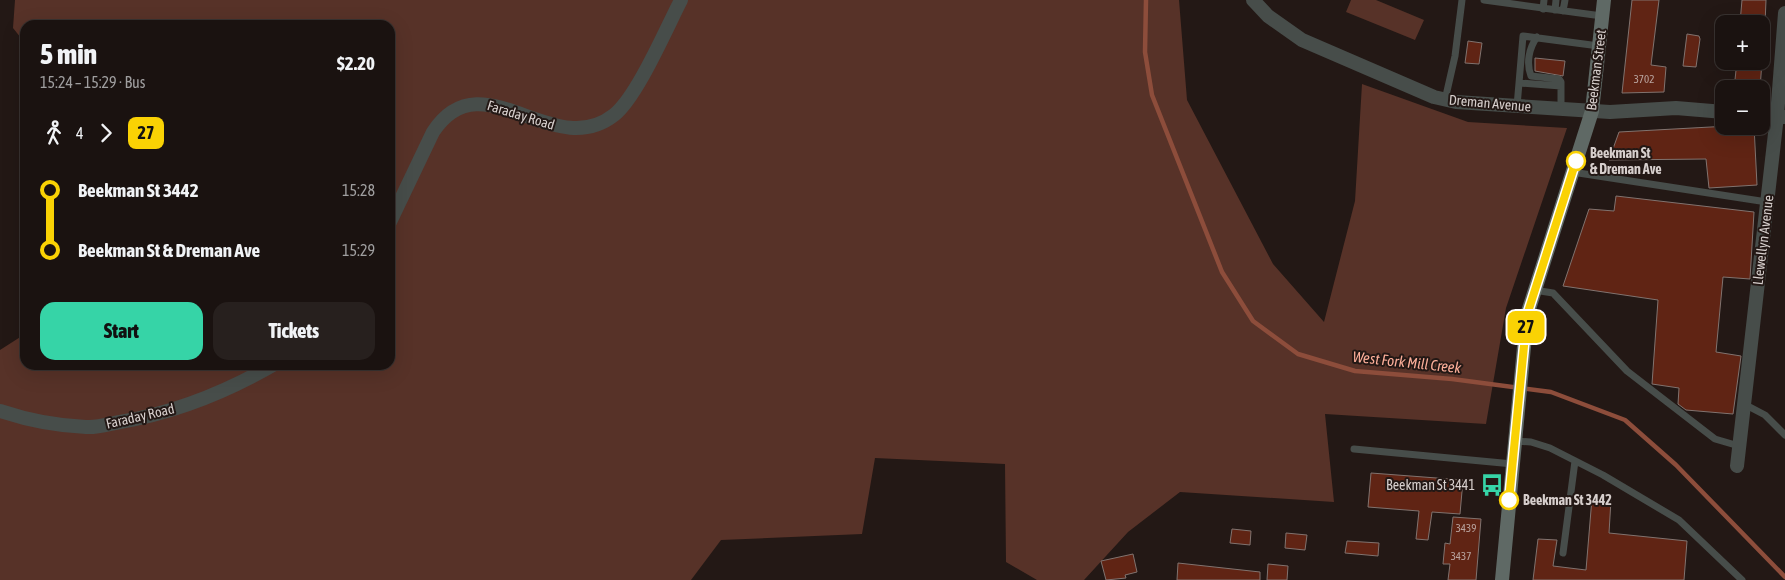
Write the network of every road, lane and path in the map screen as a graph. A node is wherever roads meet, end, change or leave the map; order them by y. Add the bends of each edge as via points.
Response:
1 (681, 0) edge
2 (1253, 0) edge
3 (1462, 0) edge
4 (1484, 0) edge
5 (1544, 0) edge
6 (1556, 0) edge
7 (1565, 0) edge
8 (1604, 0) edge
9 (1500, 2) edge
10 (1512, 2) edge
11 (1522, 3) edge
12 (1543, 9) junction
13 (1555, 10) junction
14 (1563, 11) junction
15 (1785, 13) edge
16 (1602, 16) junction
17 (1537, 38) junction
18 (1599, 46) junction
19 (1519, 83) junction
20 (1561, 86) junction
21 (1445, 100) junction
22 (1517, 106) junction
23 (1561, 109) junction
24 (1592, 111) junction
25 (1715, 111) edge
26 (1781, 117) edge
27 (1572, 172) junction
28 (1767, 202) junction
29 (395, 212) edge
30 (1533, 290) junction
31 (263, 370) edge
32 (1744, 404) junction
33 (0, 411) edge
34 (1785, 435) edge
35 (1515, 441) junction
36 (1739, 446) junction
37 (1354, 449) dead end
38 (1575, 461) junction
39 (1513, 464) junction
40 (1737, 466) dead end
41 (1563, 553) dead end
42 (1502, 580) edge
43 (1742, 580) edge

1 - 29 street, Faraday Road via 631,95 613,116 588,127 561,128 492,104 464,105 451,111 433,132
2 - 21 street, Dreman Avenue via 1284,29 1302,40
3 - 21 lane
4 - 9 lane
5 - 12 lane
6 - 13 lane
7 - 14 lane
8 - 16 main road, Beekman Street
9 - 10 lane
10 - 11 lane
11 - 12 lane
12 - 13 lane
13 - 14 lane
14 - 16 lane
15 - 26 street, Llewellyn Avenue
16 - 18 main road, Beekman Street
17 - 18 lane
17 - 19 lane via 1523,36
17 - 20 lane via 1529,56 1531,76 1559,79
18 - 24 main road, Beekman Street
19 - 20 lane
19 - 22 lane
20 - 23 lane
21 - 22 street, Dreman Avenue
22 - 23 street, Dreman Avenue
23 - 24 street, Dreman Avenue
24 - 25 street, Dreman Avenue via 1676,108
24 - 27 main road, Beekman Street
26 - 28 street, Llewellyn Avenue
27 - 28 lane
27 - 30 main road, Beekman Street
28 - 32 street, Llewellyn Avenue
30 - 35 main road, Beekman Street via 1527,315
30 - 36 lane via 1553,293 1627,371 1715,439
31 - 33 street, Faraday Road via 172,410 100,426 53,423
32 - 34 lane via 1765,415
32 - 36 street, Llewellyn Avenue
35 - 38 lane via 1550,448
35 - 39 main road, Beekman Street
36 - 40 street, Llewellyn Avenue
37 - 39 lane
38 - 41 lane
38 - 43 lane via 1679,520
39 - 42 main road, Beekman Street

